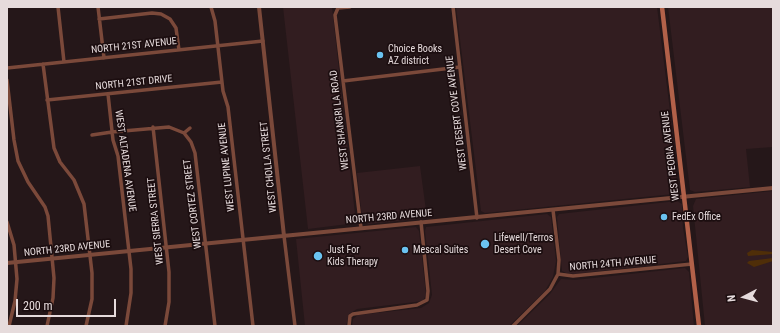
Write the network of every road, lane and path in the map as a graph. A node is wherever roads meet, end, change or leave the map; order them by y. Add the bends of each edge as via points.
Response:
1 (58, 7) edge
2 (98, 7) edge
3 (210, 7) edge
4 (259, 7) edge
5 (350, 7) edge
6 (453, 7) edge
7 (662, 7) edge
8 (99, 19) junction
9 (263, 41) junction
10 (218, 46) junction
11 (179, 50) junction
12 (104, 58) junction
13 (64, 62) junction
14 (43, 64) junction
15 (460, 67) junction
16 (7, 68) edge
17 (7, 80) edge
18 (343, 81) junction
19 (222, 82) junction
20 (108, 94) junction
21 (47, 100) junction
22 (153, 128) junction
23 (190, 128) dead end
24 (112, 132) junction
25 (184, 133) junction
26 (92, 135) dead end
27 (79, 177) dead end
28 (74, 180) junction
29 (773, 188) edge
30 (685, 196) junction
31 (553, 210) junction
32 (477, 218) junction
33 (7, 222) edge
34 (421, 222) junction
35 (361, 228) junction
36 (284, 236) junction
37 (243, 240) junction
38 (206, 244) junction
39 (167, 248) junction
40 (129, 251) junction
41 (90, 255) junction
42 (53, 258) junction
43 (15, 262) junction
44 (7, 263) edge
45 (692, 264) junction
46 (558, 274) junction
47 (168, 313) junction
48 (173, 314) dead end
49 (9, 326) edge
50 (47, 326) edge
51 (86, 326) edge
52 (126, 326) edge
53 (165, 326) edge
54 (215, 326) edge
55 (253, 326) edge
56 (295, 326) edge
57 (349, 326) edge
58 (513, 326) edge
59 (699, 326) edge

1 - 13 street
2 - 8 street
3 - 10 street, WEST LUPINE AVENUE via 214,15
4 - 9 street, WEST CHOLLA STREET
5 - 18 street, WEST SHANGRI LA ROAD via 338,8 335,11
6 - 15 street, WEST DESERT COVE AVENUE
7 - 30 main road, WEST PEORIA AVENUE
8 - 11 street via 157,13 170,19 176,28
8 - 12 street
9 - 10 street, NORTH 21ST AVENUE
9 - 36 street, WEST CHOLLA STREET
10 - 11 street, NORTH 21ST AVENUE
10 - 19 street, WEST LUPINE AVENUE
11 - 12 street, NORTH 21ST AVENUE
12 - 13 street, NORTH 21ST AVENUE
13 - 14 street, NORTH 21ST AVENUE
14 - 16 street, NORTH 21ST AVENUE
14 - 21 street
15 - 18 street
15 - 32 street, WEST DESERT COVE AVENUE
17 - 42 street via 16,153 28,182 47,211
18 - 35 street, WEST SHANGRI LA ROAD
19 - 20 street, NORTH 21ST DRIVE
19 - 37 street, WEST LUPINE AVENUE via 228,107
20 - 21 street, NORTH 21ST DRIVE
20 - 24 street, WEST ALTADENA AVENUE
21 - 28 street via 54,148 60,162
22 - 24 street
22 - 25 street via 169,127
22 - 39 street, WEST SIERRA STREET
23 - 25 street
24 - 26 street
24 - 40 street, WEST ALTADENA AVENUE via 118,156
25 - 38 street, WEST CORTEZ STREET via 195,153
27 - 28 street
28 - 41 street via 84,204
29 - 30 street, NORTH 23RD AVENUE
30 - 31 street, NORTH 23RD AVENUE
30 - 45 main road, WEST PEORIA AVENUE
31 - 32 street, NORTH 23RD AVENUE
31 - 46 street via 559,260
32 - 34 street, NORTH 23RD AVENUE
33 - 43 street
34 - 35 street, NORTH 23RD AVENUE
34 - 57 street via 427,300 421,304 357,312 350,316
35 - 36 street, NORTH 23RD AVENUE
36 - 37 street, NORTH 23RD AVENUE
36 - 56 street, WEST CHOLLA STREET
37 - 38 street, NORTH 23RD AVENUE
37 - 55 street, WEST LUPINE AVENUE
38 - 39 street, NORTH 23RD AVENUE
38 - 54 street, WEST CORTEZ STREET
39 - 40 street, NORTH 23RD AVENUE
39 - 47 street, WEST SIERRA STREET
40 - 41 street, NORTH 23RD AVENUE
40 - 52 street, WEST ALTADENA AVENUE via 131,293
41 - 42 street, NORTH 23RD AVENUE
41 - 51 street via 92,287
42 - 43 street, NORTH 23RD AVENUE
42 - 50 street via 54,298
43 - 44 street, NORTH 23RD AVENUE
43 - 49 street via 16,294
45 - 46 street, NORTH 24TH AVENUE via 573,276
45 - 59 main road, WEST PEORIA AVENUE
46 - 58 street, NORTH 24TH AVENUE via 550,289
47 - 48 street
47 - 53 street, WEST SIERRA STREET

